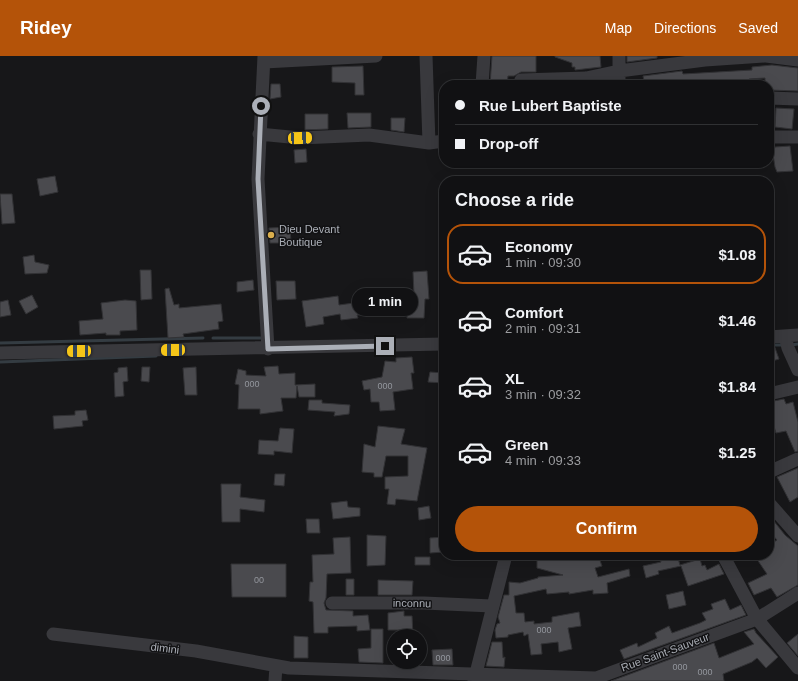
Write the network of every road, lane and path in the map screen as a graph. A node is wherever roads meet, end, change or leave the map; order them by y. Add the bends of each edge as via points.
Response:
1 (376, 56) edge
2 (426, 56) edge
3 (484, 56) edge
4 (619, 56) edge
5 (765, 56) edge
6 (264, 59) edge
7 (798, 60) edge
8 (619, 71) junction
9 (482, 80) edge
10 (522, 80) dead end
11 (619, 80) edge
12 (774, 98) edge
13 (798, 99) edge
14 (259, 134) junction
15 (774, 136) edge
16 (798, 137) edge
17 (439, 142) edge
18 (428, 143) junction
19 (774, 337) edge
20 (790, 340) edge
21 (439, 344) edge
22 (268, 349) junction
23 (0, 353) edge
24 (798, 370) edge
25 (798, 387) edge
26 (774, 393) edge
27 (798, 459) edge
28 (774, 470) edge
29 (774, 509) edge
30 (798, 536) edge
31 (505, 560) edge
32 (726, 560) edge
33 (798, 593) edge
34 (332, 603) dead end
35 (492, 606) junction
36 (757, 619) junction
37 (53, 634) dead end
38 (276, 666) junction
39 (798, 668) edge
40 (475, 678) edge
41 (275, 681) edge

1 - 6 street
2 - 18 street
3 - 9 street
4 - 8 street
5 - 7 street
5 - 8 street via 705,60
6 - 14 street
8 - 10 street via 586,78
8 - 11 street
12 - 13 street
14 - 18 street via 300,138 369,135
14 - 22 street via 258,179
15 - 16 street
17 - 18 street
19 - 20 street
20 - 24 street
21 - 22 street
22 - 23 street
25 - 26 street
27 - 28 street
29 - 30 street
31 - 35 street
32 - 36 street
33 - 36 street, Rue Saint-Sauveur
34 - 35 street, inconnu
35 - 40 street
36 - 39 street
36 - 40 street, Rue Saint-Sauveur via 596,678
37 - 38 street, dimini via 196,651
38 - 40 street, dimini
38 - 41 street

